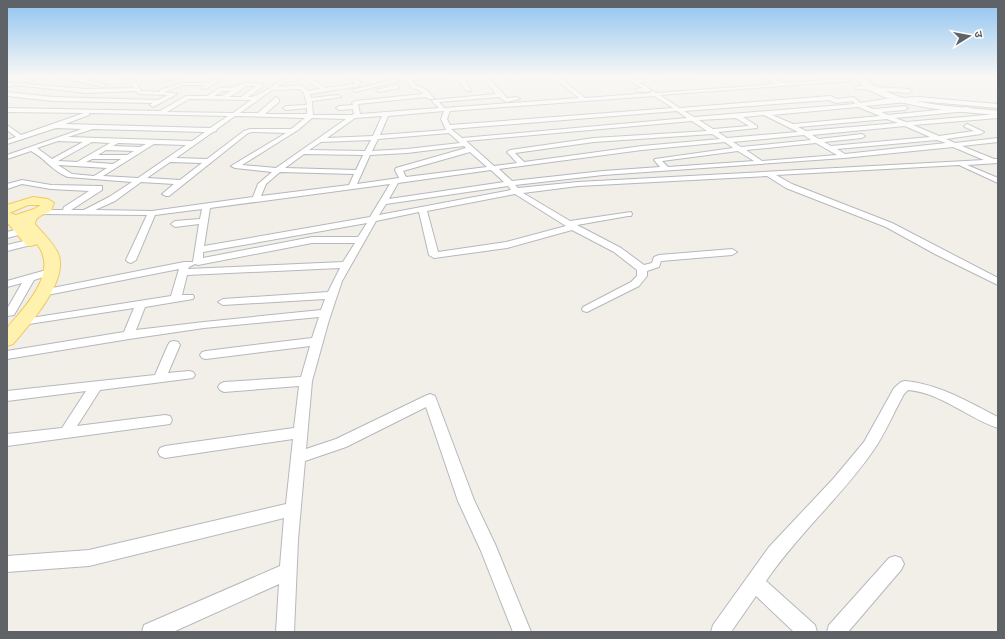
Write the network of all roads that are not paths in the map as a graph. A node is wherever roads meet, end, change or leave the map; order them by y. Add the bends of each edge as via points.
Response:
1 (355, 105) edge
2 (153, 106) edge
3 (173, 106) edge
4 (246, 106) edge
5 (271, 106) edge
6 (296, 106) edge
7 (310, 106) edge
8 (351, 106) edge
9 (439, 106) edge
10 (508, 106) edge
11 (528, 106) edge
12 (588, 106) edge
13 (672, 106) edge
14 (737, 106) edge
15 (749, 106) edge
16 (796, 106) edge
17 (850, 106) edge
18 (861, 106) edge
19 (897, 106) edge
20 (912, 106) edge
21 (952, 106) edge
22 (988, 106) junction
23 (998, 106) edge
24 (286, 108) dead end
25 (339, 108) dead end
26 (969, 108) junction
27 (7, 109) edge
28 (24, 110) junction
29 (532, 110) junction
30 (679, 110) junction
31 (805, 110) junction
32 (594, 111) dead end
33 (873, 111) junction
34 (92, 112) junction
35 (142, 112) junction
36 (445, 112) junction
37 (859, 112) dead end
38 (998, 112) edge
39 (161, 113) junction
40 (939, 113) junction
41 (386, 114) junction
42 (764, 114) junction
43 (230, 115) junction
44 (260, 115) junction
45 (536, 115) dead end
46 (600, 115) junction
47 (356, 116) junction
48 (738, 116) junction
49 (817, 116) junction
50 (998, 116) edge
51 (7, 117) edge
52 (310, 117) junction
53 (800, 117) dead end
54 (982, 117) junction
55 (890, 118) junction
56 (694, 119) junction
57 (541, 120) junction
58 (832, 123) junction
59 (998, 123) edge
60 (905, 125) junction
61 (56, 126) junction
62 (792, 126) junction
63 (967, 126) junction
64 (7, 127) edge
65 (92, 127) junction
66 (615, 127) junction
67 (959, 127) dead end
68 (951, 128) dead end
69 (449, 129) junction
70 (214, 130) junction
71 (919, 130) junction
72 (293, 131) junction
73 (553, 132) junction
74 (713, 132) junction
75 (903, 132) dead end
76 (803, 133) junction
77 (872, 135) dead end
78 (20, 138) junction
79 (375, 138) junction
80 (629, 138) junction
81 (937, 138) junction
82 (57, 139) junction
83 (92, 140) junction
84 (320, 140) junction
85 (816, 140) junction
86 (998, 140) edge
87 (118, 141) junction
88 (727, 141) junction
89 (7, 142) edge
90 (153, 142) junction
91 (462, 142) junction
92 (194, 143) junction
93 (954, 145) junction
94 (762, 147) junction
95 (31, 148) junction
96 (105, 148) junction
97 (642, 148) junction
98 (829, 148) junction
99 (141, 149) junction
100 (740, 149) junction
101 (470, 150) junction
102 (302, 152) junction
103 (367, 153) junction
104 (478, 156) junction
105 (844, 156) junction
106 (7, 157) edge
107 (91, 157) junction
108 (836, 157) junction
109 (128, 158) junction
110 (170, 160) junction
111 (657, 160) junction
112 (208, 161) junction
113 (443, 161) dead end
114 (787, 161) junction
115 (996, 161) edge
116 (52, 163) junction
117 (760, 163) junction
118 (78, 164) junction
119 (959, 164) junction
120 (523, 165) junction
121 (115, 166) junction
122 (665, 168) junction
123 (492, 169) junction
124 (859, 169) junction
125 (278, 170) junction
126 (358, 172) junction
127 (772, 174) junction
128 (95, 178) junction
129 (112, 179) junction
130 (399, 180) junction
131 (140, 181) junction
132 (998, 181) edge
133 (181, 182) junction
134 (510, 183) junction
135 (7, 187) edge
136 (352, 187) junction
137 (97, 189) junction
138 (516, 191) junction
139 (166, 194) dead end
140 (7, 196) edge
141 (257, 200) junction
142 (383, 202) junction
143 (206, 207) junction
144 (40, 208) junction
145 (67, 209) junction
146 (423, 210) junction
147 (84, 212) junction
148 (152, 213) junction
149 (628, 214) dead end
150 (9, 217) edge
151 (373, 219) junction
152 (204, 221) junction
153 (176, 224) dead end
154 (571, 225) junction
155 (299, 232) junction
156 (7, 235) edge
157 (27, 237) junction
158 (361, 240) junction
159 (303, 241) junction
160 (7, 248) edge
161 (199, 250) junction
162 (732, 252) dead end
163 (132, 260) dead end
164 (198, 262) junction
165 (346, 265) junction
166 (184, 269) junction
167 (642, 269) junction
168 (40, 275) junction
169 (998, 282) edge
170 (7, 284) edge
171 (42, 293) junction
172 (332, 295) junction
173 (189, 297) dead end
174 (176, 299) junction
175 (223, 302) dead end
176 (141, 304) junction
177 (588, 309) dead end
178 (325, 313) junction
179 (17, 316) edge
180 (129, 335) junction
181 (7, 340) edge
182 (317, 341) junction
183 (174, 345) dead end
184 (7, 355) edge
185 (206, 355) dead end
186 (189, 375) dead end
187 (159, 379) junction
188 (306, 381) junction
189 (95, 387) junction
190 (224, 387) dead end
191 (7, 396) edge
192 (165, 420) dead end
193 (998, 423) edge
194 (301, 432) junction
195 (66, 433) junction
196 (7, 440) edge
197 (165, 452) dead end
198 (299, 457) junction
199 (294, 509) junction
200 (7, 564) edge
201 (895, 564) dead end
202 (289, 571) junction
203 (754, 582) junction
204 (151, 632) edge
205 (285, 632) edge
206 (522, 632) edge
207 (720, 632) edge
208 (808, 632) edge
209 (836, 632) edge

1 - 47 street
2 - 35 street
3 - 39 street
4 - 43 street
5 - 44 street
6 - 24 street
7 - 52 street
8 - 25 street
9 - 36 street
10 - 36 street
11 - 29 street
12 - 29 street
13 - 30 street
14 - 30 street
15 - 42 street
16 - 31 street
17 - 31 street
18 - 33 street
19 - 33 street
20 - 40 street
21 - 26 main road
22 - 23 street
22 - 26 street
22 - 38 street
26 - 38 main road
26 - 40 street
27 - 28 street
27 - 35 street
28 - 34 street
28 - 51 street
29 - 36 street
30 - 46 street
30 - 56 street
31 - 42 street
31 - 49 street
32 - 46 street
33 - 37 street
33 - 55 street
34 - 39 street
34 - 61 street
35 - 39 street
36 - 41 street
36 - 69 street via 444,119
39 - 43 street
40 - 55 street
41 - 47 street
41 - 79 street
42 - 48 street
42 - 62 street
43 - 44 street
43 - 70 street
44 - 52 street
45 - 57 street
46 - 57 street
46 - 66 street
47 - 52 street
47 - 84 street
48 - 56 street
48 - 74 street via 755,128
49 - 53 street
49 - 58 street
50 - 54 street
52 - 72 street
54 - 59 street
54 - 60 street
55 - 58 street
55 - 60 street
56 - 66 street
56 - 74 street
57 - 69 street via 486,121
57 - 73 street
58 - 62 street
59 - 63 street
60 - 71 street
60 - 76 street
61 - 65 street
61 - 78 street
62 - 76 street
63 - 67 street
63 - 81 street via 981,132
64 - 78 street
65 - 70 street
65 - 82 street
66 - 73 street
66 - 80 street
68 - 71 street
69 - 79 street
69 - 91 street
70 - 92 street
71 - 75 street
71 - 81 street
72 - 112 street via 248,130
72 - 125 street via 236,166
73 - 91 street
74 - 80 street
74 - 88 street
76 - 85 street
76 - 88 street
77 - 85 street
78 - 89 street
79 - 84 street
79 - 103 street
80 - 97 street
80 - 120 street via 594,140 510,152
81 - 93 street
81 - 98 street
82 - 83 street
82 - 95 street
83 - 87 street
83 - 116 street
84 - 102 street
85 - 94 street
85 - 98 street
86 - 93 street
87 - 90 street
87 - 96 street
88 - 97 street
88 - 100 street
90 - 92 street
90 - 99 street
91 - 101 street
91 - 103 street via 407,151
92 - 110 street
93 - 105 street
93 - 115 street
94 - 100 street
94 - 114 street
95 - 106 street
95 - 116 street
96 - 99 street
96 - 107 street
97 - 111 street
97 - 120 street
98 - 105 street
99 - 109 street
100 - 111 street
100 - 117 street
101 - 104 street
101 - 130 street via 399,170
102 - 103 street
102 - 125 street
103 - 126 street
104 - 113 street
104 - 123 street
105 - 108 street
107 - 109 street
107 - 118 street
108 - 114 street
108 - 124 street
109 - 121 street
110 - 112 street
110 - 131 street
111 - 122 street
112 - 133 street
114 - 117 street
115 - 119 street
116 - 118 street
116 - 128 street via 65,175
117 - 122 street
117 - 127 street
118 - 121 street
119 - 124 street
119 - 132 street
120 - 123 street
121 - 128 street
122 - 134 street
123 - 130 street
123 - 134 street
124 - 127 street
125 - 126 street
125 - 141 street via 261,183 257,191
126 - 136 street
127 - 138 street via 578,184
127 - 169 street via 789,186 889,225
128 - 129 street
129 - 131 street
129 - 137 street
130 - 136 street
130 - 142 street
131 - 133 street
131 - 147 street via 112,199
133 - 139 street
134 - 138 street
134 - 142 street
135 - 137 street via 22,182 51,187
136 - 141 street
137 - 145 street
138 - 146 street
138 - 154 street
140 - 144 main road
141 - 143 street
142 - 151 street
143 - 148 street
143 - 152 street
144 - 145 street
144 - 147 street
144 - 150 main road
144 - 168 main road via 28,221 28,225 52,258
145 - 147 street
146 - 151 street
146 - 154 street via 434,255 507,245
147 - 148 street
148 - 163 street
149 - 154 street
150 - 157 main road
151 - 155 street
151 - 158 street
152 - 153 street
152 - 161 street
154 - 167 street via 625,254
155 - 159 street
155 - 161 street
156 - 157 street
157 - 160 street
157 - 168 main road via 42,261
158 - 159 street
158 - 165 street
159 - 164 street
161 - 164 street
162 - 167 street via 659,258 654,267
164 - 166 street
165 - 166 street
165 - 172 street
166 - 171 street
166 - 174 street
167 - 177 street via 642,276 635,284
168 - 170 street
168 - 171 main road via 49,280
168 - 179 main road via 31,296
171 - 179 main road
172 - 175 street
172 - 178 street
173 - 174 street
174 - 176 street
176 - 179 street
176 - 180 street
178 - 180 street
178 - 182 street
179 - 181 main road
180 - 184 street
182 - 185 street
182 - 188 street
183 - 187 street
186 - 187 street
187 - 189 street
188 - 190 street
188 - 194 street
189 - 191 street
189 - 195 street
192 - 195 street
193 - 203 street via 917,385 905,385 899,391 869,446 775,553
194 - 197 street
194 - 198 street
195 - 196 street
198 - 199 street
198 - 206 street via 340,443 430,399 466,502
199 - 200 street via 96,557
199 - 202 street
201 - 209 street
202 - 204 street
202 - 205 street
203 - 207 street
203 - 208 street

